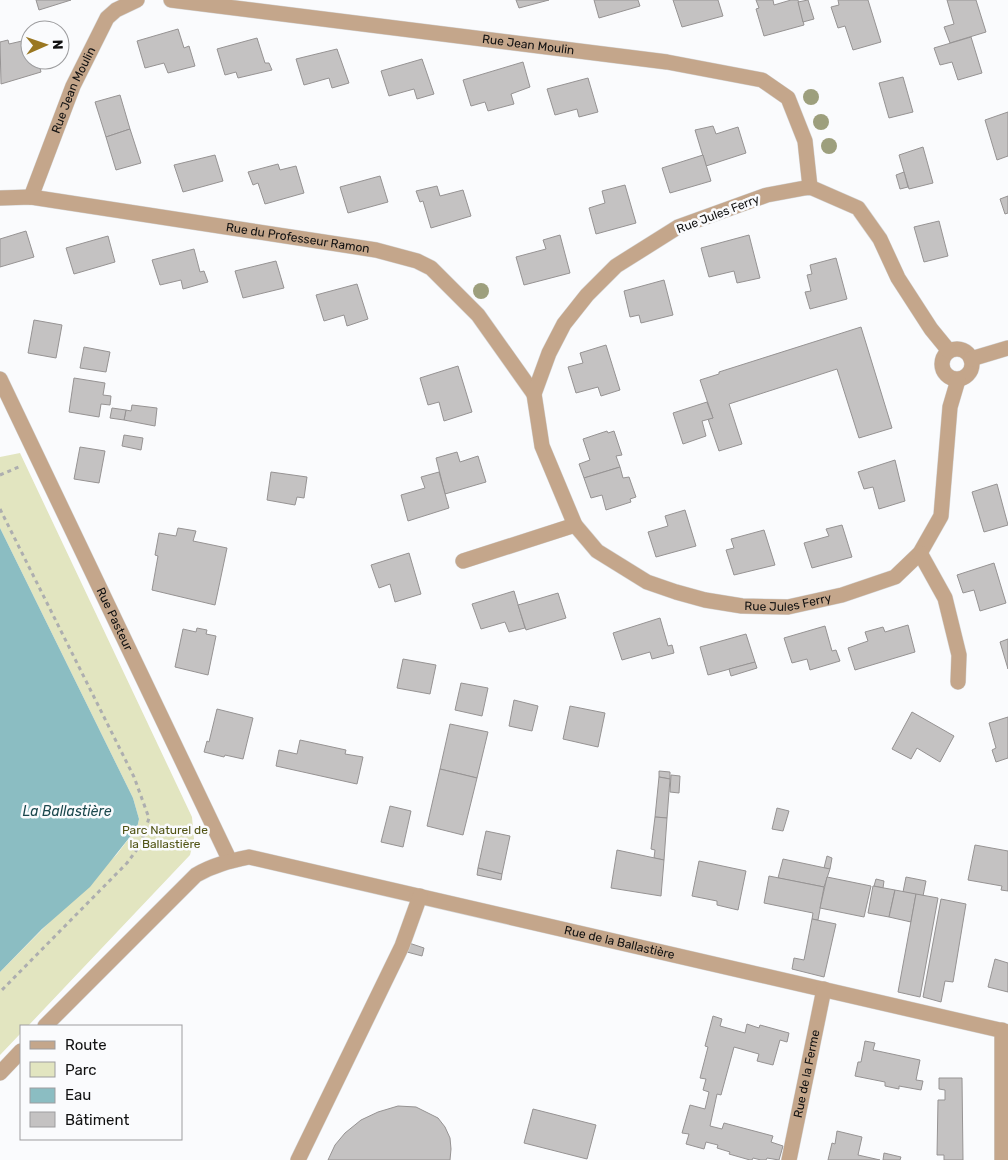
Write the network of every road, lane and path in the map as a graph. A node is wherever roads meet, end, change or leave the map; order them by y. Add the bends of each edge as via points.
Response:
1 (137, 0) edge
2 (170, 0) edge
3 (810, 187) junction
4 (31, 196) junction
5 (0, 198) edge
6 (1008, 348) edge
7 (949, 350) junction
8 (972, 359) junction
9 (0, 379) edge
10 (958, 380) junction
11 (534, 394) junction
12 (20, 467) dead end
13 (0, 475) edge
14 (0, 510) edge
15 (574, 526) junction
16 (920, 553) junction
17 (463, 561) dead end
18 (958, 682) dead end
19 (230, 861) junction
20 (420, 896) junction
21 (824, 989) junction
22 (0, 992) edge
23 (46, 1025) edge
24 (1005, 1031) edge
25 (20, 1052) edge
26 (0, 1073) edge
27 (298, 1160) edge
28 (789, 1160) edge
29 (1002, 1160) edge

1 - 4 street, Rue Jean Moulin via 107,18 73,86
2 - 3 street, Rue Jean Moulin via 658,60 762,80 788,98 805,141
3 - 7 street via 858,208 880,239 898,278 931,329
3 - 11 street, Rue Jules Ferry via 767,195 678,227 616,266 564,324 549,352
4 - 5 street, Rue du Professeur Ramon
4 - 11 street, Rue du Professeur Ramon via 376,250 417,261 431,268 478,315
6 - 8 street
7 - 8 street via 958,348
7 - 10 street via 942,358 942,369 948,377
8 - 10 street, Rue Jules Ferry via 970,373
9 - 19 street, Rue Pasteur
10 - 16 street, Rue Jules Ferry via 950,408 941,516
11 - 15 street, Rue Jules Ferry via 542,446
12 - 13 path
14 - 22 path via 134,777 149,818 143,837 127,863
15 - 16 street, Rue Jules Ferry via 598,551 647,582 705,600 742,606 788,607 842,595 896,577
15 - 17 street
16 - 18 street via 945,598 958,655
19 - 20 street, Rue de la Ballastière via 250,858
19 - 23 street, Rue de la Ballastière via 211,866 196,875
20 - 21 street, Rue de la Ballastière
20 - 27 street via 402,946
21 - 24 street, Rue de la Ballastière
21 - 28 street, Rue de la Ferme
24 - 29 street
25 - 26 street

